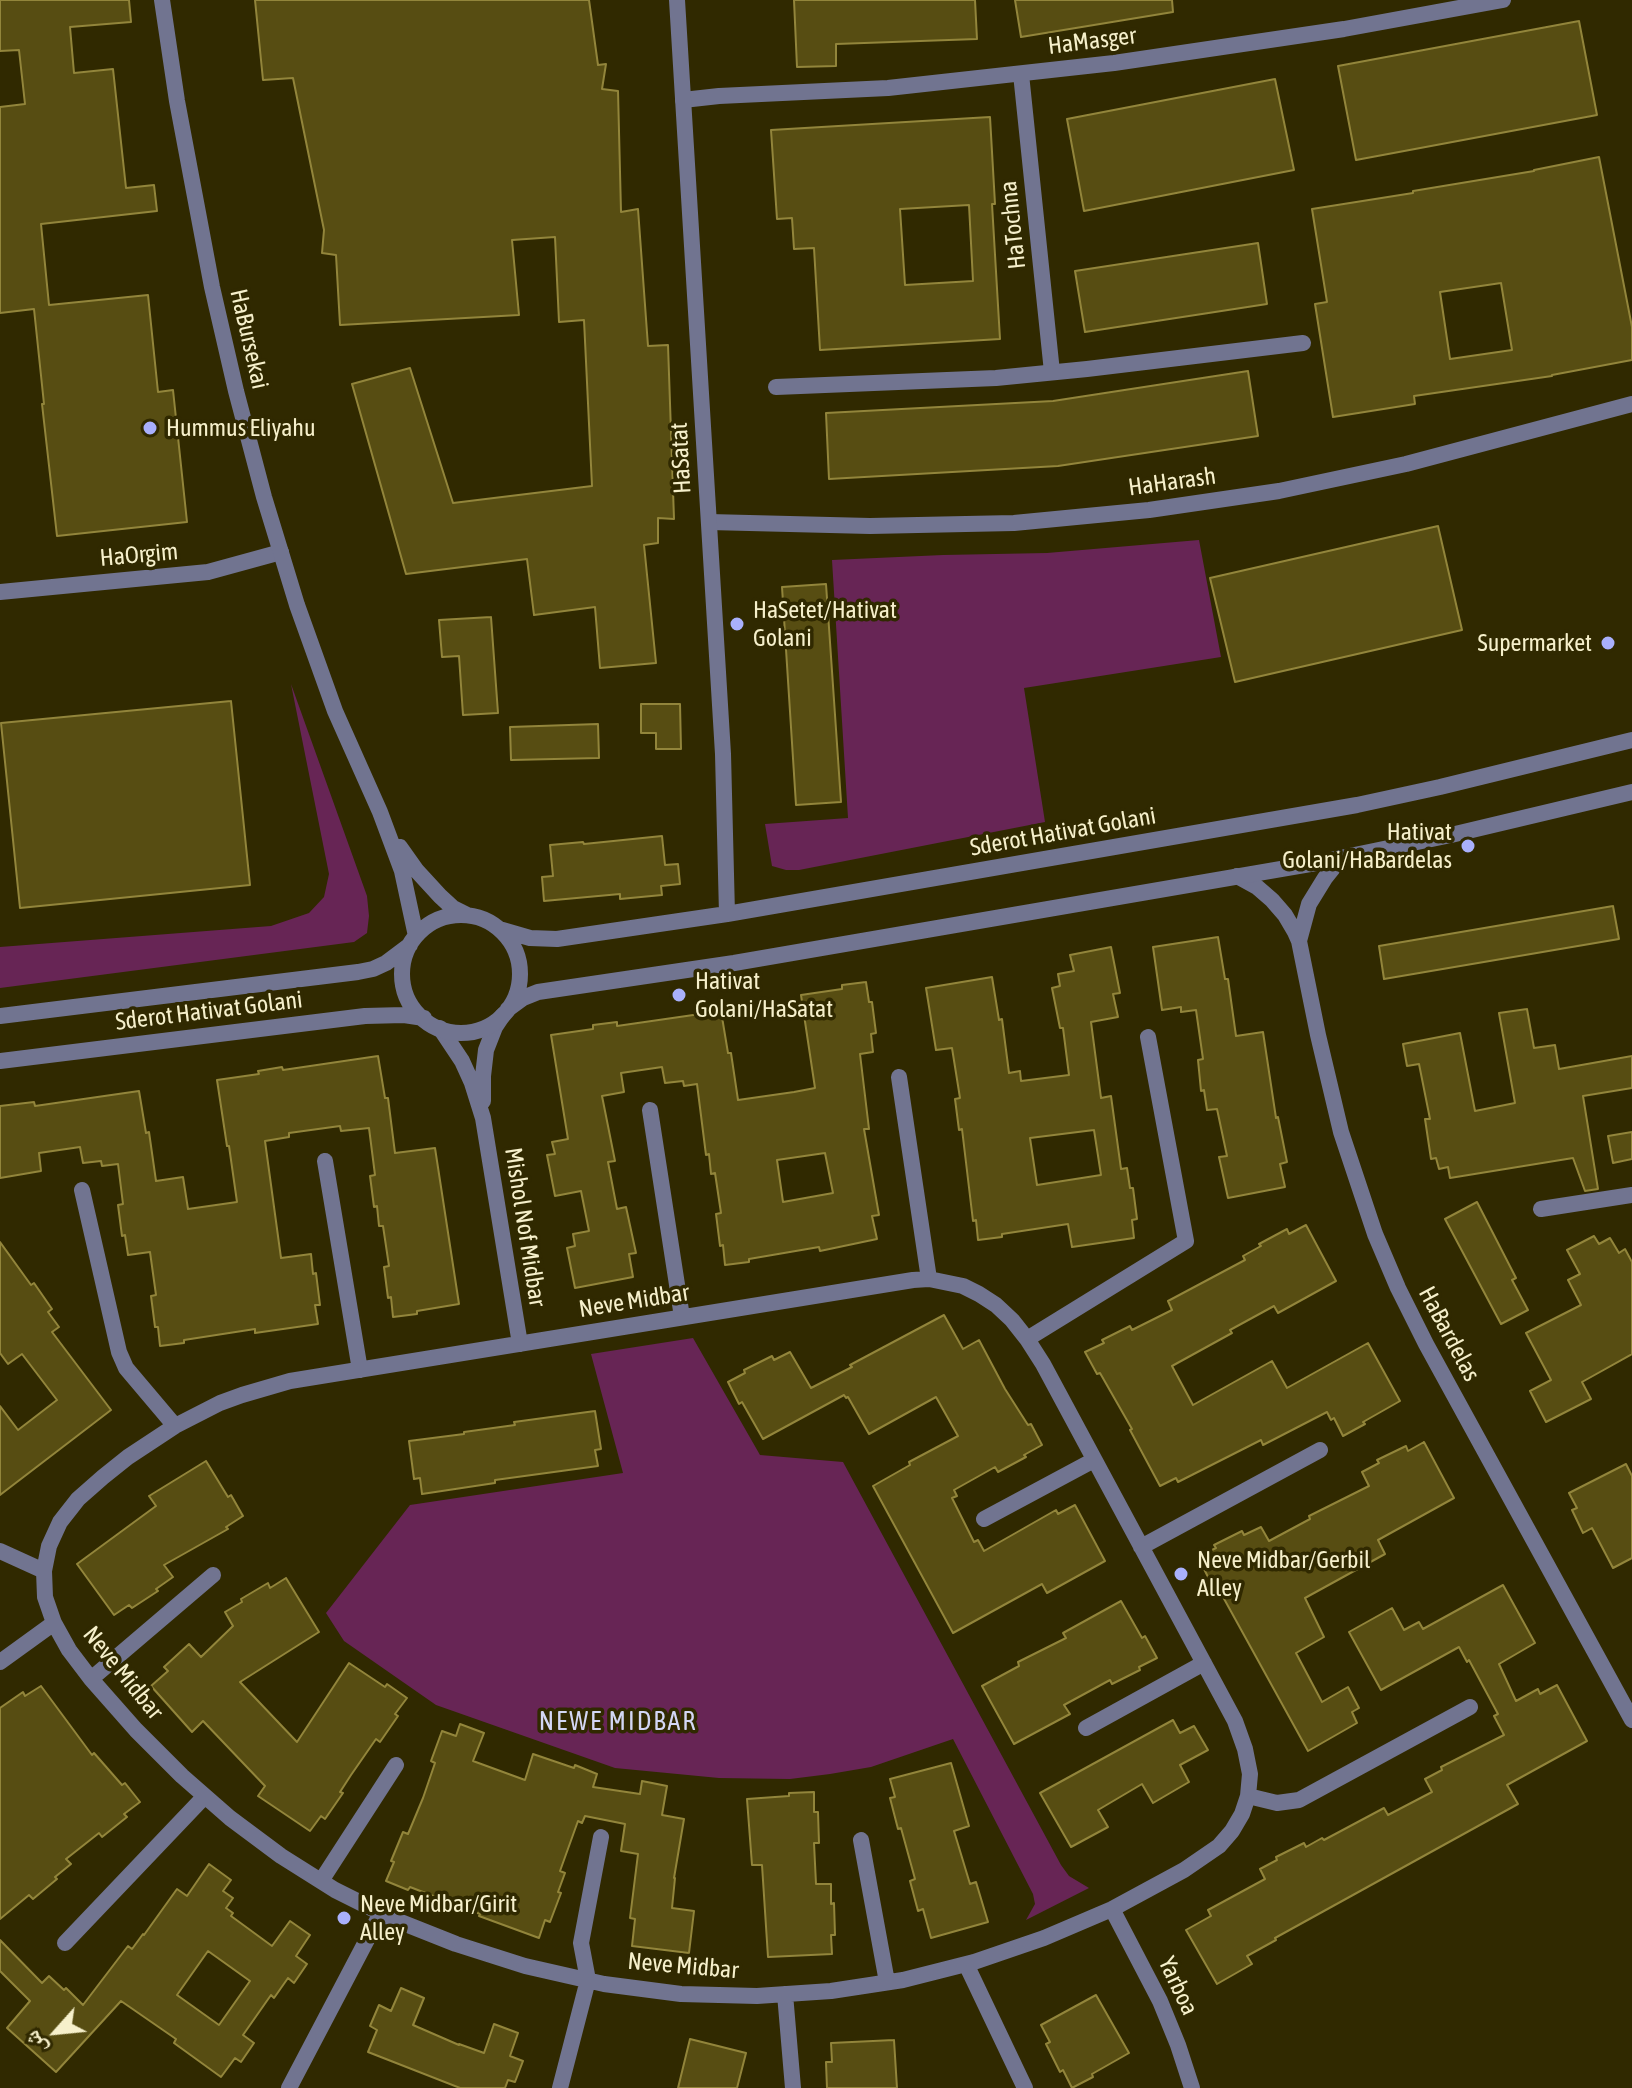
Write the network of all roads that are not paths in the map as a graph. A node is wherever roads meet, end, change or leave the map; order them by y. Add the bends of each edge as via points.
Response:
1 (162, 0) edge
2 (677, 0) edge
3 (1503, 0) edge
4 (1021, 74) junction
5 (683, 100) junction
6 (1303, 343) dead end
7 (1052, 372) junction
8 (776, 387) dead end
9 (1632, 404) edge
10 (709, 522) junction
11 (281, 552) junction
12 (0, 592) edge
13 (1632, 740) edge
14 (1632, 792) edge
15 (380, 812) junction
16 (1341, 858) junction
17 (1237, 876) junction
18 (727, 914) junction
19 (469, 915) junction
20 (499, 929) junction
21 (413, 940) junction
22 (1299, 941) junction
23 (505, 1012) junction
24 (0, 1016) edge
25 (424, 1018) junction
26 (440, 1028) junction
27 (1148, 1037) dead end
28 (0, 1061) edge
29 (899, 1077) dead end
30 (650, 1110) dead end
31 (483, 1118) junction
32 (325, 1161) dead end
33 (82, 1190) dead end
34 (1632, 1195) edge
35 (1541, 1209) dead end
36 (929, 1279) junction
37 (682, 1317) junction
38 (1027, 1339) junction
39 (520, 1344) junction
40 (360, 1370) junction
41 (175, 1426) junction
42 (1320, 1450) dead end
43 (1094, 1460) junction
44 (984, 1519) dead end
45 (1141, 1547) junction
46 (0, 1551) edge
47 (44, 1571) junction
48 (213, 1575) dead end
49 (54, 1623) junction
50 (0, 1662) edge
51 (1204, 1663) junction
52 (91, 1679) junction
53 (1470, 1707) dead end
54 (1632, 1720) edge
55 (1086, 1728) dead end
56 (396, 1765) dead end
57 (205, 1796) junction
58 (1248, 1796) junction
59 (601, 1837) dead end
60 (861, 1840) dead end
61 (321, 1881) junction
62 (1112, 1909) junction
63 (381, 1913) junction
64 (65, 1943) dead end
65 (966, 1964) junction
66 (588, 1980) junction
67 (887, 1982) junction
68 (785, 1994) junction
69 (289, 2088) edge
70 (560, 2088) edge
71 (793, 2088) edge
72 (1025, 2088) edge
73 (1192, 2088) edge

1 - 11 street, HaBursekai via 212,287
2 - 5 street, HaSatat
3 - 4 street, HaMasger via 1235,46
4 - 5 street, HaMasger
4 - 7 street, HaTochna
5 - 10 street, HaSatat
6 - 7 street
7 - 8 street
9 - 10 street, HaHarash via 1406,464 1279,491 1149,510 1014,523
10 - 18 street, HaSatat
11 - 12 street, HaOrgim via 208,572
11 - 15 street, HaBursekai via 335,711
13 - 18 street, Sderot Hativat Golani via 1357,805
14 - 16 street
15 - 19 street, HaBursekai via 422,877 453,908
15 - 21 street, HaBursekai via 402,871
16 - 17 street
16 - 22 street, HaBardelas via 1309,904
17 - 22 street, HaBardelas via 1279,907
17 - 23 street via 538,992
18 - 20 street, Sderot Hativat Golani via 557,939
19 - 20 street
19 - 21 street via 435,921
20 - 23 street via 514,947 520,969 517,992
21 - 24 street, Sderot Hativat Golani via 386,963 358,972
21 - 25 street via 403,978 409,1000
22 - 54 street, HaBardelas via 1341,1132 1398,1288
23 - 26 street via 477,1030
23 - 31 street, Mishol Nof Midbar via 486,1050
25 - 26 street
25 - 28 street, Sderot Hativat Golani via 365,1016
26 - 31 street, Mishol Nof Midbar via 462,1061
27 - 38 street via 1186,1241
29 - 36 street
30 - 37 street
31 - 39 street, Mishol Nof Midbar
32 - 40 street
33 - 41 street via 119,1352 126,1368
34 - 35 street
36 - 37 street, Neve Midbar
36 - 38 street, Neve Midbar via 979,1294
37 - 39 street, Neve Midbar
38 - 43 street, Neve Midbar
39 - 40 street, Neve Midbar
40 - 41 street, Neve Midbar via 266,1387
41 - 47 street, Neve Midbar via 78,1499 60,1522
42 - 45 street
43 - 44 street
43 - 45 street, Neve Midbar
45 - 51 street, Neve Midbar
46 - 47 street
47 - 49 street, Neve Midbar
48 - 52 street
49 - 50 street
49 - 52 street, Neve Midbar
51 - 55 street
51 - 58 street, Neve Midbar via 1245,1749
52 - 57 street, Neve Midbar
53 - 58 street via 1299,1800 1277,1803
56 - 61 street
57 - 61 street, Neve Midbar
57 - 64 street
58 - 62 street, Neve Midbar via 1219,1846
59 - 66 street via 581,1943
60 - 67 street
61 - 63 street, Neve Midbar
62 - 65 street, Neve Midbar
62 - 73 street, Yarboa via 1160,2001
63 - 66 street, Neve Midbar via 470,1949
63 - 69 street
65 - 67 street, Neve Midbar
65 - 72 street
66 - 68 street, Neve Midbar via 681,1994
66 - 70 street
67 - 68 street, Neve Midbar
68 - 71 street

